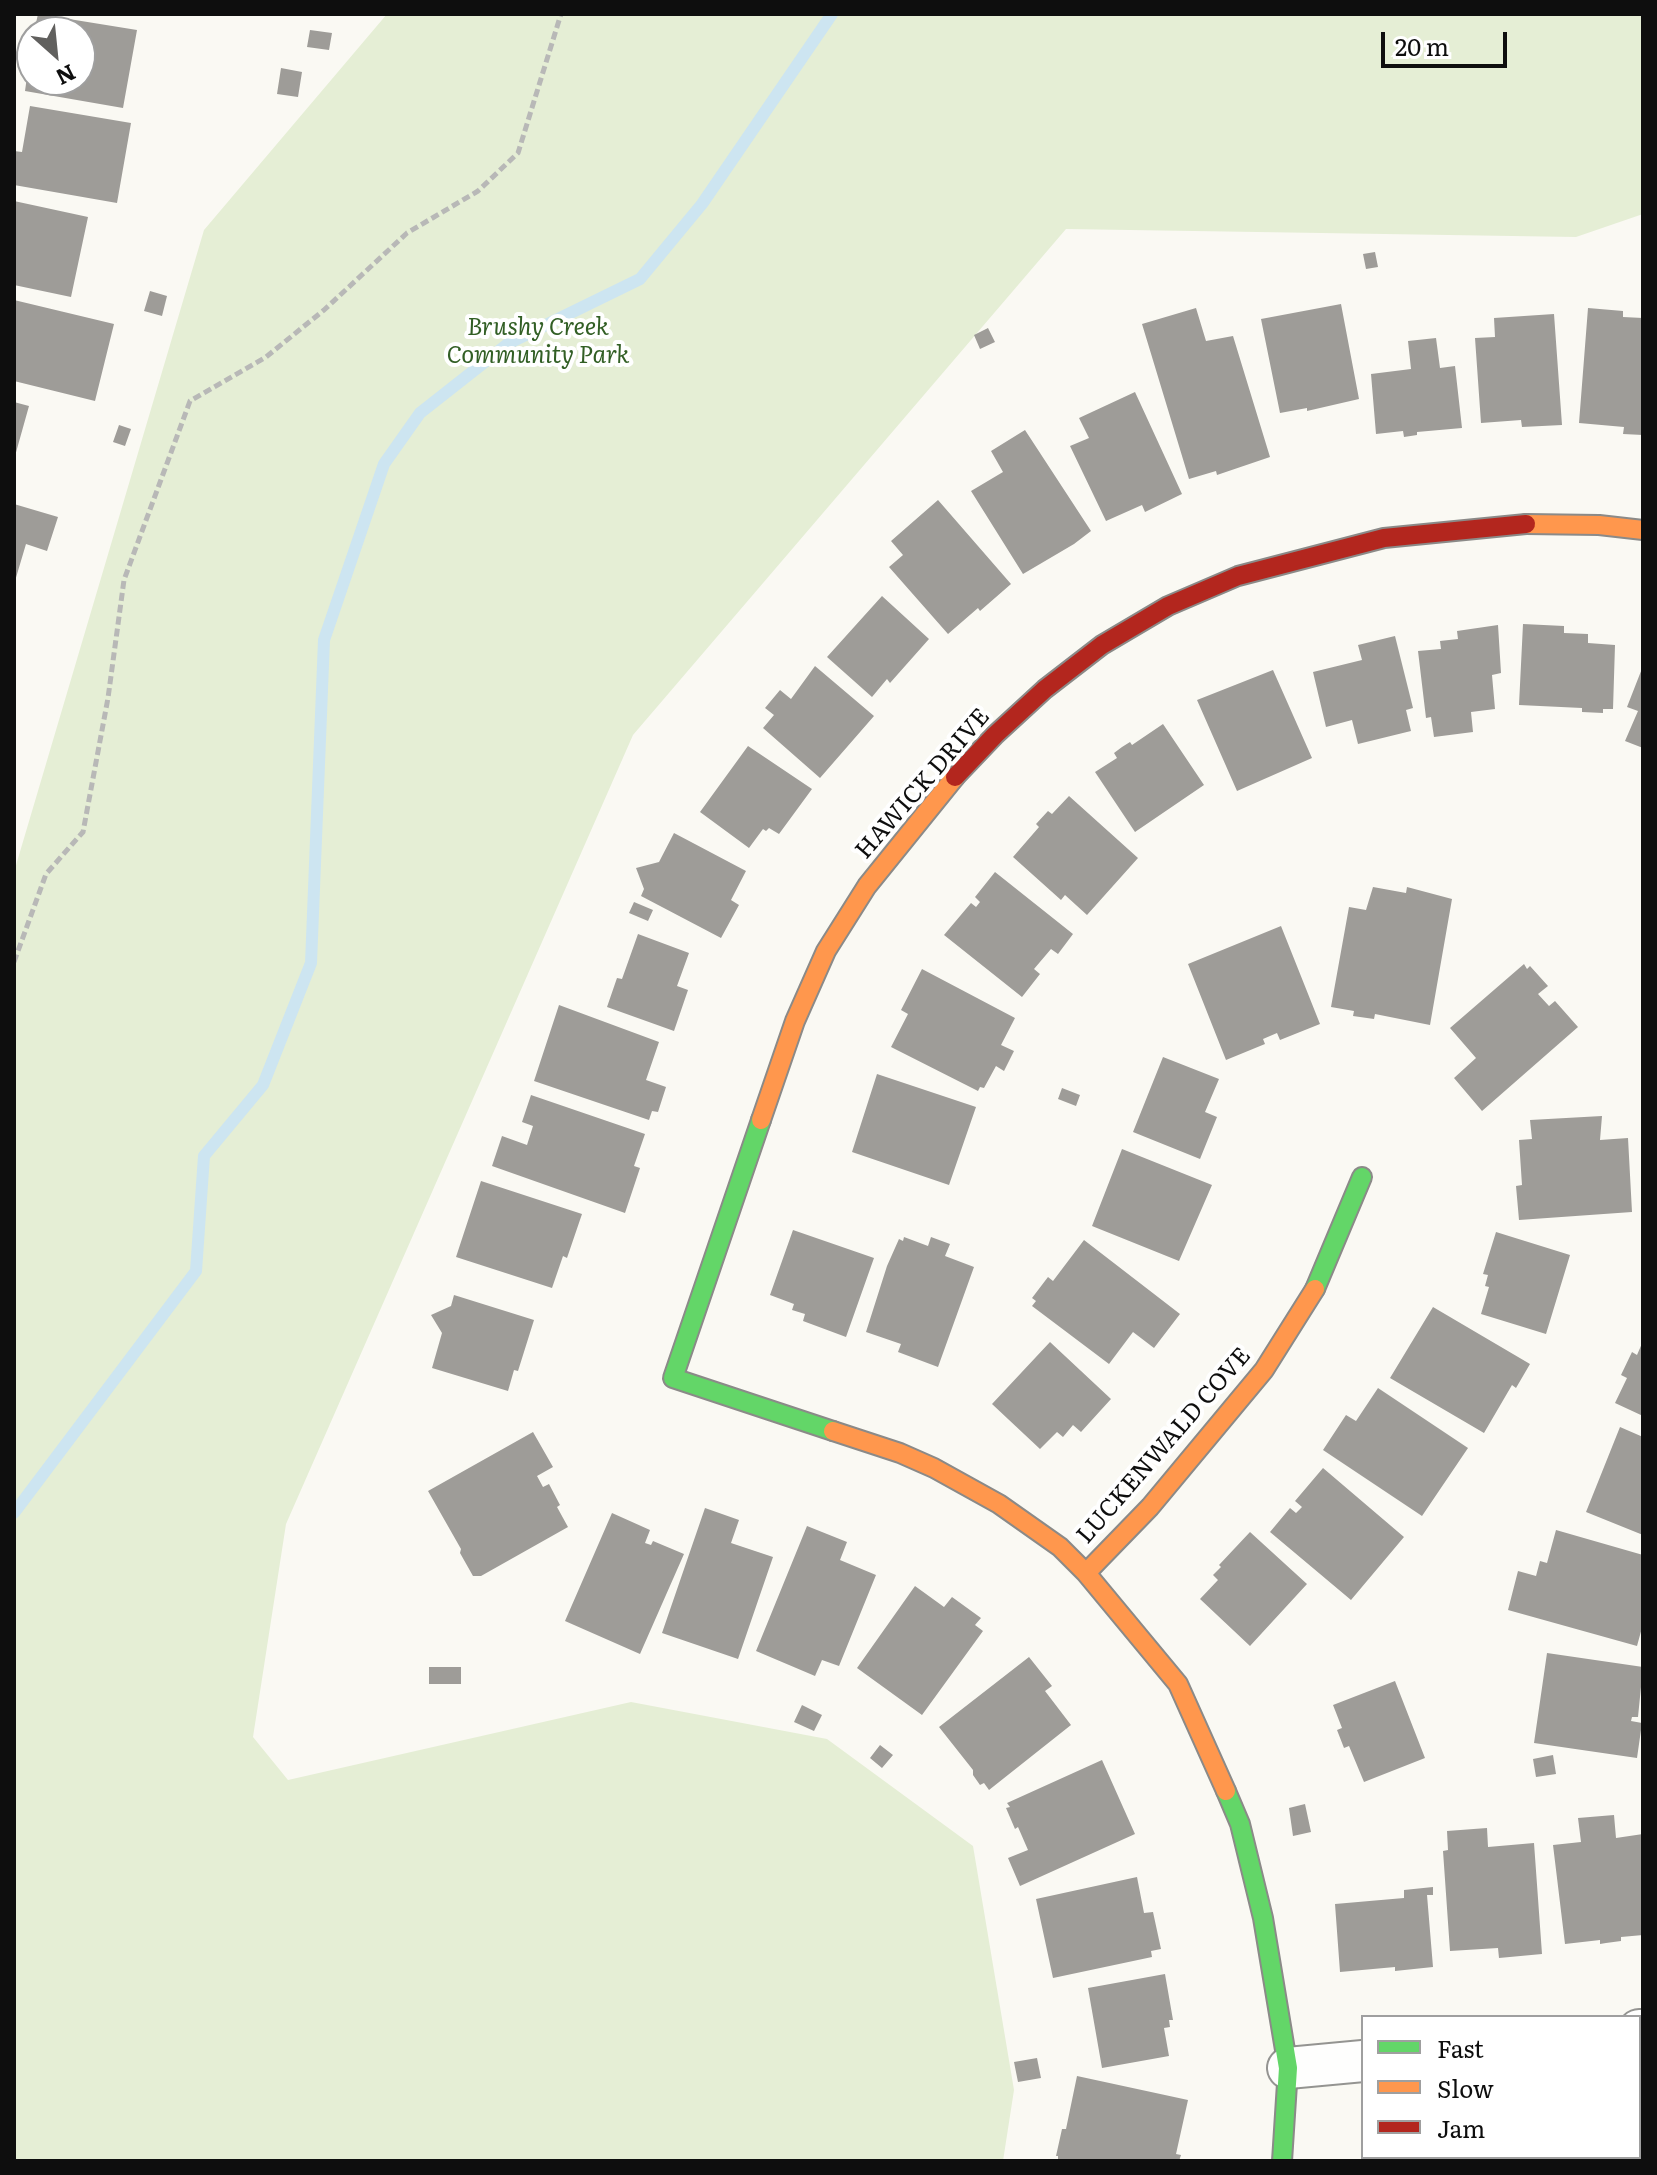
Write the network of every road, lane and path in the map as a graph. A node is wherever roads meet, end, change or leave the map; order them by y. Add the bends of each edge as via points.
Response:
1 (561, 14) edge
2 (1643, 530) edge
3 (14, 962) edge
4 (1362, 1177) dead end
5 (1086, 1573) junction
6 (1361, 2061) edge
7 (1288, 2068) junction
8 (1282, 2161) edge

1 - 3 path via 518,153 478,191 407,233 266,357 190,401 124,580 83,832 46,874
2 - 5 street, HAWICK DRIVE via 1529,524 1384,538 1238,576 1168,606 1102,645 995,735 867,886 826,951 795,1021 673,1378 934,1468 999,1504 1060,1547
4 - 5 street, LUCKENWALD COVE via 1311,1297 1264,1370 1150,1507
5 - 7 street via 1178,1684 1240,1824 1263,1918
6 - 7 street
7 - 8 street

